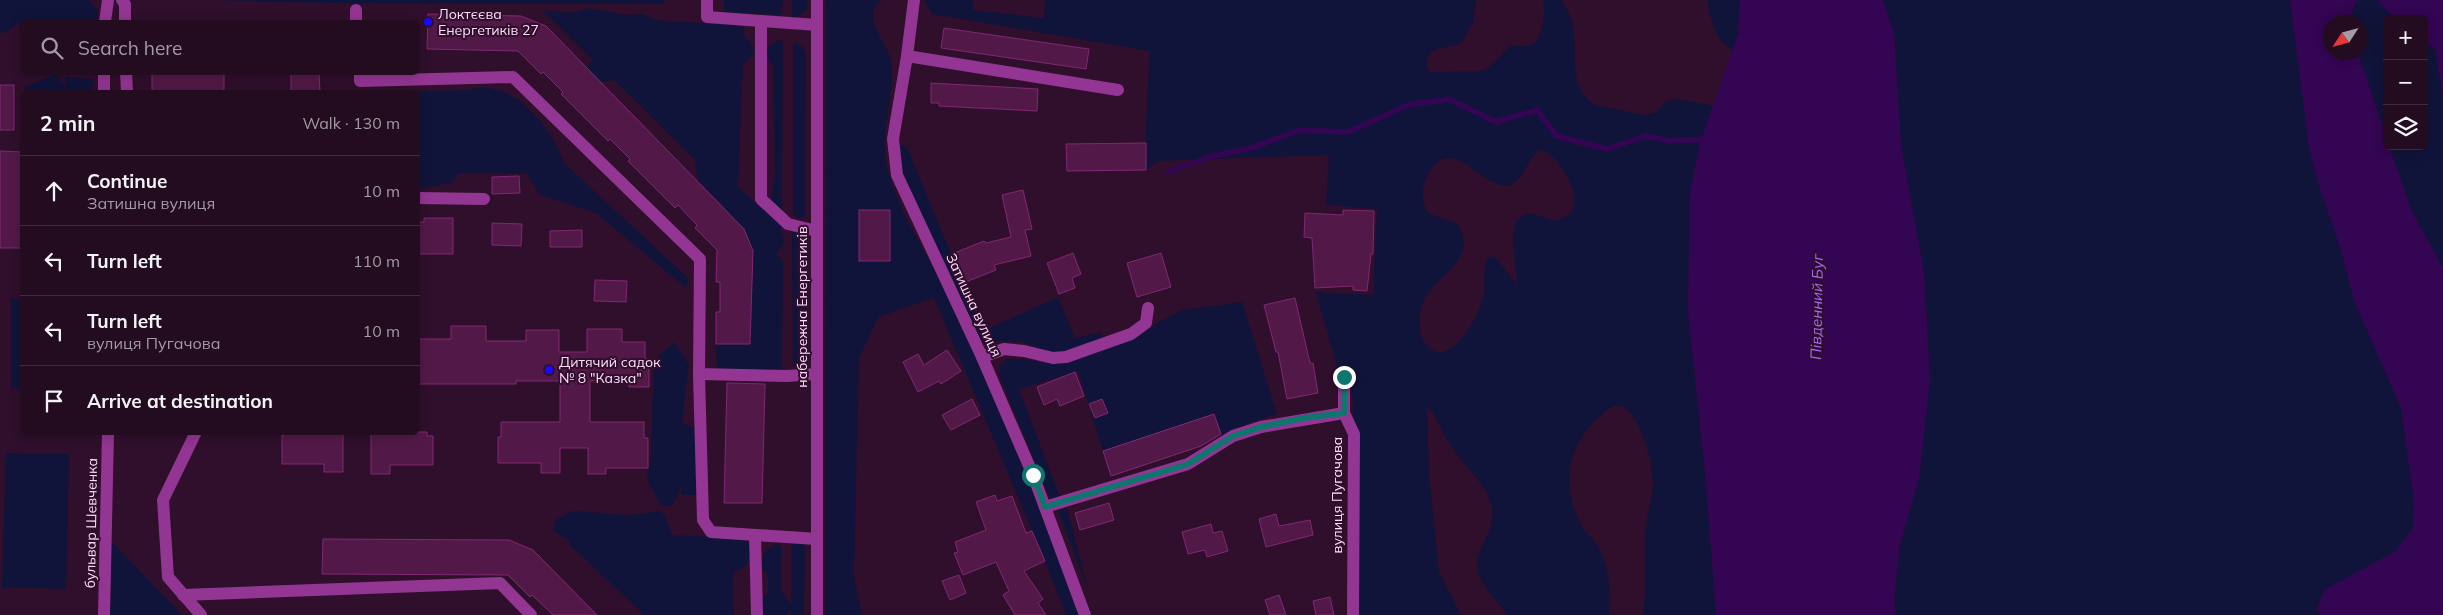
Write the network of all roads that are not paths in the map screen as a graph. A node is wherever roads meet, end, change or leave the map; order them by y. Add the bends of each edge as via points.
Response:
1 (108, 0) edge
2 (122, 0) edge
3 (706, 0) edge
4 (818, 0) edge
5 (914, 0) edge
6 (105, 20) edge
7 (125, 20) edge
8 (761, 21) junction
9 (817, 25) junction
10 (907, 56) junction
11 (104, 75) edge
12 (126, 75) edge
13 (360, 82) edge
14 (104, 90) edge
15 (127, 90) edge
16 (1118, 90) dead end
17 (420, 198) edge
18 (484, 199) dead end
19 (817, 231) junction
20 (1148, 308) dead end
21 (982, 357) junction
22 (699, 374) junction
23 (816, 374) junction
24 (1344, 377) dead end
25 (1344, 413) junction
26 (108, 435) edge
27 (195, 435) edge
28 (1045, 507) junction
29 (755, 535) junction
30 (816, 539) junction
31 (183, 595) junction
32 (104, 615) edge
33 (201, 615) edge
34 (531, 615) edge
35 (757, 615) edge
36 (817, 615) edge
37 (1085, 615) edge
38 (1353, 615) edge

1 - 6 street
2 - 7 street
3 - 8 street via 707,17
4 - 9 street, набережна Енергетиків
5 - 10 street, Затишна вулиця
8 - 9 street
8 - 19 street via 761,199 788,224
9 - 19 street, набережна Енергетиків
10 - 16 street
10 - 21 street, Затишна вулиця via 893,139 897,175
11 - 14 street
12 - 15 street
13 - 22 street via 513,77 700,259
17 - 18 street
19 - 23 street, набережна Енергетиків
20 - 21 street via 1146,323 1131,334 1066,357 1053,358 1004,349
21 - 28 street, Затишна вулиця
22 - 23 street
22 - 29 street via 703,520 712,532
23 - 30 street, набережна Енергетиків
24 - 25 street, вулиця Пугачова
25 - 28 street via 1261,427 1233,436 1188,464
25 - 38 street, вулиця Пугачова via 1354,434
26 - 32 street, бульвар Шевченка
27 - 31 street via 164,500 168,577
28 - 37 street, Затишна вулиця
29 - 30 street
29 - 35 street
30 - 36 street, набережна Енергетиків
31 - 33 street
31 - 34 street via 500,583

